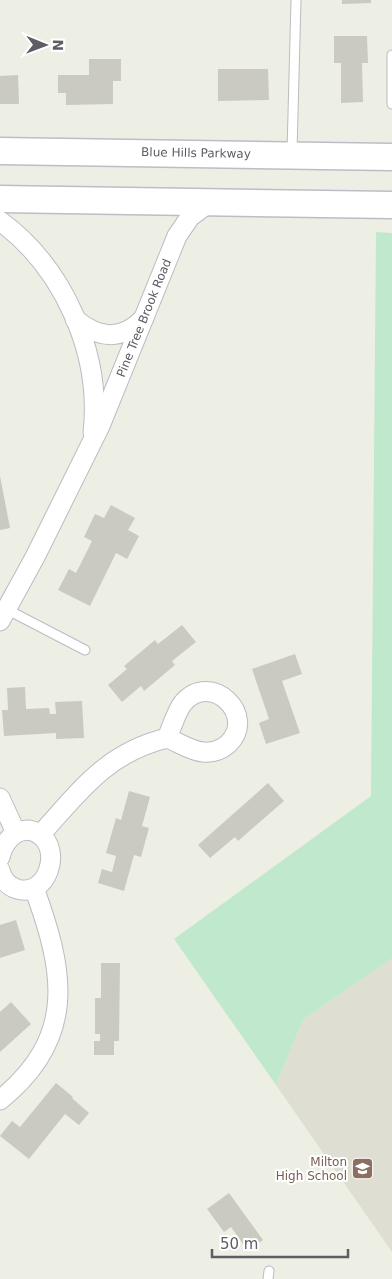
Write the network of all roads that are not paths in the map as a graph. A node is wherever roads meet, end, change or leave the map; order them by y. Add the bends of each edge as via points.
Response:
1 (296, 0) edge
2 (392, 55) edge
3 (392, 104) edge
4 (0, 151) edge
5 (292, 155) junction
6 (392, 157) edge
7 (0, 199) edge
8 (210, 202) junction
9 (392, 205) edge
10 (0, 221) edge
11 (144, 318) junction
12 (75, 319) junction
13 (92, 444) junction
14 (2, 616) edge
15 (85, 650) dead end
16 (168, 738) dead end
17 (0, 798) edge
18 (16, 833) junction
19 (40, 835) junction
20 (0, 857) edge
21 (1, 877) edge
22 (34, 888) junction
23 (0, 1100) edge

1 - 5 lane
2 - 3 lane
4 - 5 main road, Blue Hills Parkway
5 - 6 main road, Blue Hills Parkway
7 - 8 main road
8 - 9 main road
8 - 11 street, Pine Tree Brook Road via 190,218 178,236
10 - 12 street, Pine Tree Brook Road via 44,264
11 - 12 street via 130,330 114,335 89,330
11 - 13 street, Pine Tree Brook Road
12 - 13 street, Pine Tree Brook Road via 86,349 92,382
13 - 14 street, Pine Tree Brook Road
14 - 15 lane
16 - 19 street via 114,760
17 - 18 street
18 - 19 street via 27,831
18 - 20 street via 8,839
19 - 22 street via 50,850 50,866 43,881
21 - 22 street via 18,889
22 - 23 street via 56,962 57,1014 50,1039 37,1063

